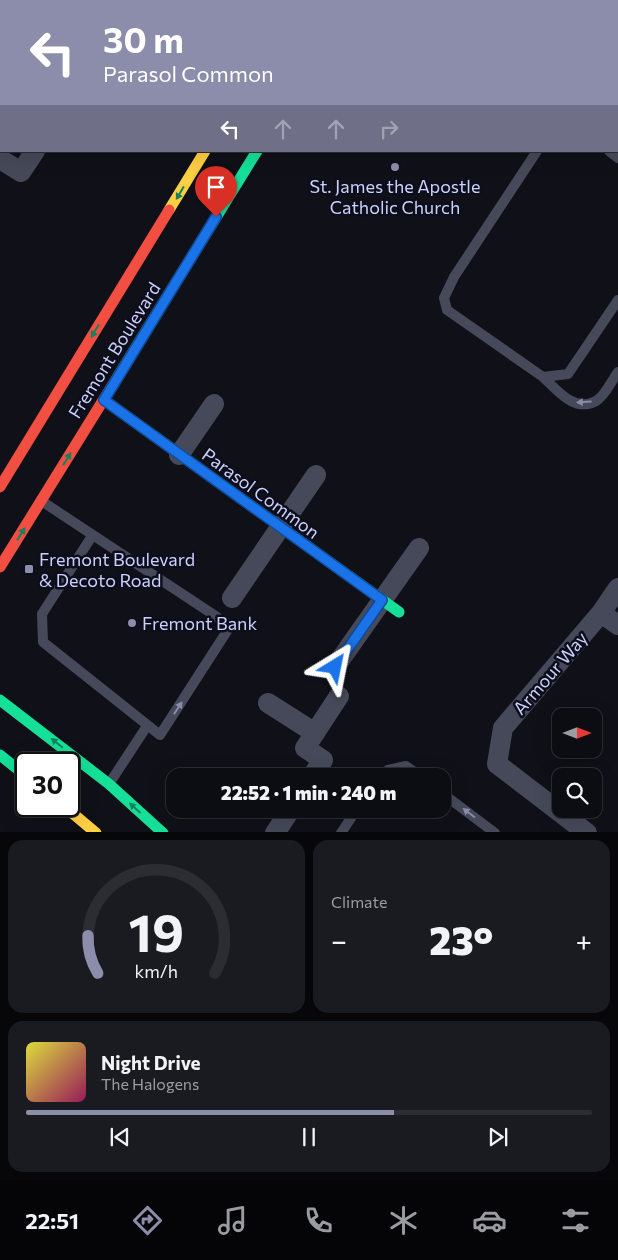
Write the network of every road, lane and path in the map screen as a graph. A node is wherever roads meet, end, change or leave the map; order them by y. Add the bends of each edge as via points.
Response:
1 (33, 152) edge
2 (204, 152) edge
3 (255, 152) edge
4 (536, 152) edge
5 (0, 160) edge
6 (618, 300) edge
7 (618, 372) edge
8 (542, 377) junction
9 (104, 400) junction
10 (214, 404) dead end
11 (179, 455) junction
12 (316, 476) dead end
13 (0, 486) edge
14 (41, 500) junction
15 (281, 529) junction
16 (92, 536) junction
17 (419, 548) dead end
18 (0, 567) edge
19 (618, 588) edge
20 (232, 598) dead end
21 (382, 600) junction
22 (399, 612) dead end
23 (601, 613) junction
24 (618, 625) edge
25 (335, 667) dead end
26 (339, 696) dead end
27 (0, 700) edge
28 (268, 703) dead end
29 (147, 726) junction
30 (315, 733) junction
31 (0, 755) edge
32 (15, 767) edge
33 (318, 768) edge
34 (397, 768) edge
35 (409, 768) edge
36 (109, 784) junction
37 (451, 800) edge
38 (77, 817) edge
39 (285, 818) edge
40 (351, 818) edge
41 (82, 821) junction
42 (74, 832) edge
43 (96, 832) edge
44 (162, 832) edge
45 (275, 832) edge
46 (341, 832) edge
47 (495, 832) edge
48 (587, 832) edge

1 - 5 street via 21,172
2 -> 13 main road, Fremont Boulevard
3 - 9 main road, Fremont Boulevard
4 - 8 lane via 454,276 444,298 447,310
6 - 8 lane via 568,374
7 -> 8 lane via 598,401 584,405 567,401
9 - 11 main road, Parasol Common
14 -> 9 main road, Fremont Boulevard
10 - 11 street
11 - 15 main road, Parasol Common
12 - 15 street
14 - 16 lane
18 -> 14 main road, Fremont Boulevard
15 - 20 street
15 - 21 main road, Parasol Common
16 - 29 lane via 42,614 43,642
29 -> 16 lane via 160,735 229,628
17 - 21 street
19 - 23 street, Armour Way
21 - 22 main road, Parasol Common
21 - 25 street
23 - 24 street
23 - 48 street, Armour Way via 503,728 497,764
26 - 30 street
36 -> 27 main road
28 - 30 street
29 - 36 lane
30 - 33 street via 305,748 323,760
31 - 32 main road
34 - 35 lane
44 -> 36 main road
47 -> 37 lane
38 - 41 main road
39 - 45 street
40 - 46 lane
41 - 42 lane
41 - 43 main road

